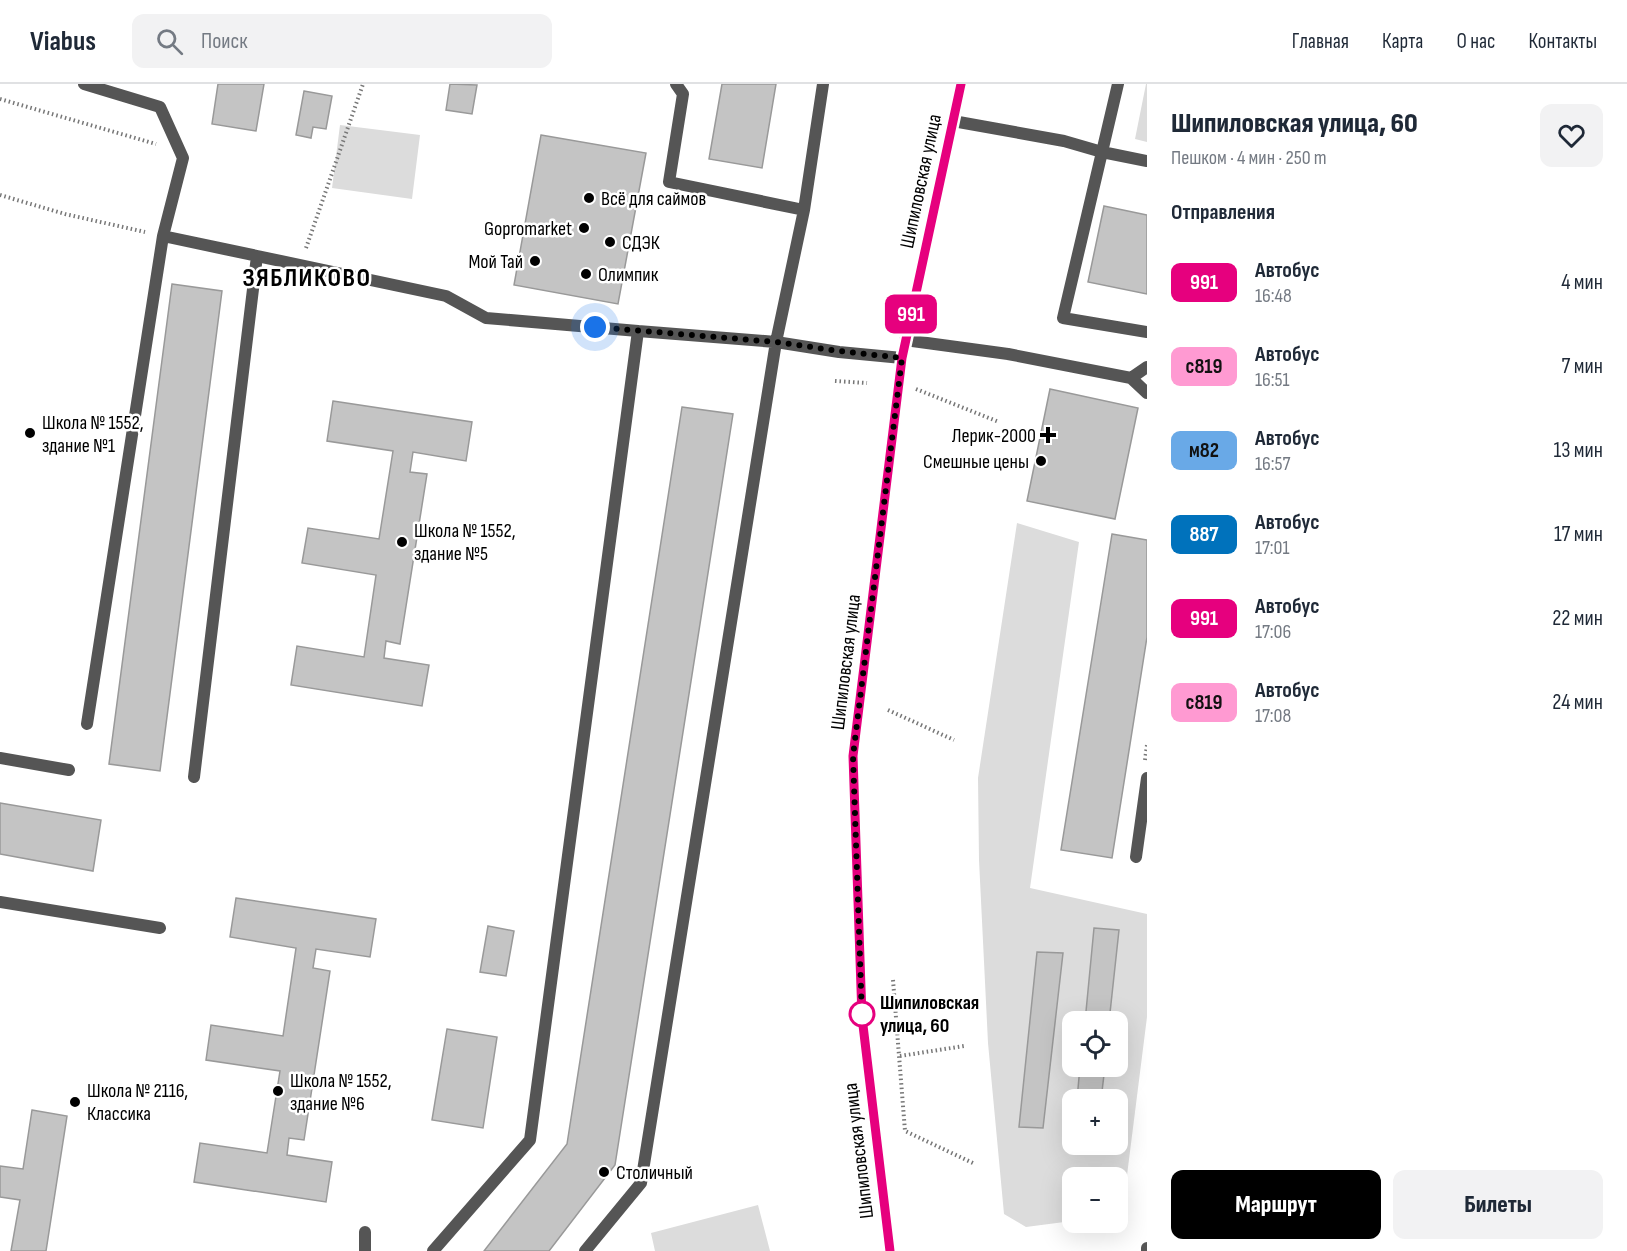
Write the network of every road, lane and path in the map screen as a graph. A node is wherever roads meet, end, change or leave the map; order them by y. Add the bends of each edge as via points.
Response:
1 (84, 84) edge
2 (363, 84) edge
3 (676, 84) edge
4 (823, 84) edge
5 (961, 84) edge
6 (1118, 84) edge
7 (0, 99) edge
8 (953, 121) junction
9 (180, 150) junction
10 (1102, 152) junction
11 (1147, 161) edge
12 (0, 195) edge
13 (804, 210) junction
14 (163, 236) junction
15 (257, 256) junction
16 (300, 265) junction
17 (638, 332) junction
18 (1147, 332) edge
19 (905, 340) junction
20 (776, 342) junction
21 (902, 358) junction
22 (1147, 367) edge
23 (1131, 378) junction
24 (835, 381) dead end
25 (867, 383) dead end
26 (916, 389) dead end
27 (1147, 393) edge
28 (999, 422) dead end
29 (888, 710) dead end
30 (87, 724) dead end
31 (954, 740) dead end
32 (0, 758) edge
33 (69, 770) dead end
34 (194, 777) dead end
35 (1147, 778) edge
36 (1136, 857) dead end
37 (0, 902) edge
38 (160, 928) dead end
39 (893, 980) dead end
40 (964, 1046) dead end
41 (899, 1056) junction
42 (975, 1164) dead end
43 (365, 1232) dead end
44 (364, 1251) edge
45 (433, 1251) edge
46 (585, 1251) edge
47 (890, 1251) edge

1 - 9 street via 160,107
2 - 16 path
3 - 13 street via 683,94 669,182
4 - 13 street
5 - 8 street, Шипиловская улица
6 - 10 street
7 - 9 path
8 - 10 street via 1064,141
8 - 19 street, Шипиловская улица
9 - 14 street via 183,158
10 - 11 street
10 - 18 street via 1063,318
12 - 14 path
13 - 20 street
14 - 15 street
14 - 30 street
15 - 16 street
15 - 34 street
16 - 17 street via 446,296 486,318
17 - 20 street
17 - 45 street via 530,1140
19 - 21 street, Шипиловская улица
19 - 23 street via 1008,354
20 - 21 street
20 - 46 street via 641,1183
21 - 47 street, Шипиловская улица via 853,756 862,1017
22 - 23 street
23 - 27 street
24 - 25 path
26 - 28 path
29 - 31 path
32 - 33 street
35 - 36 street
37 - 38 street
39 - 41 path
40 - 41 path
41 - 42 path via 905,1131
43 - 44 street

